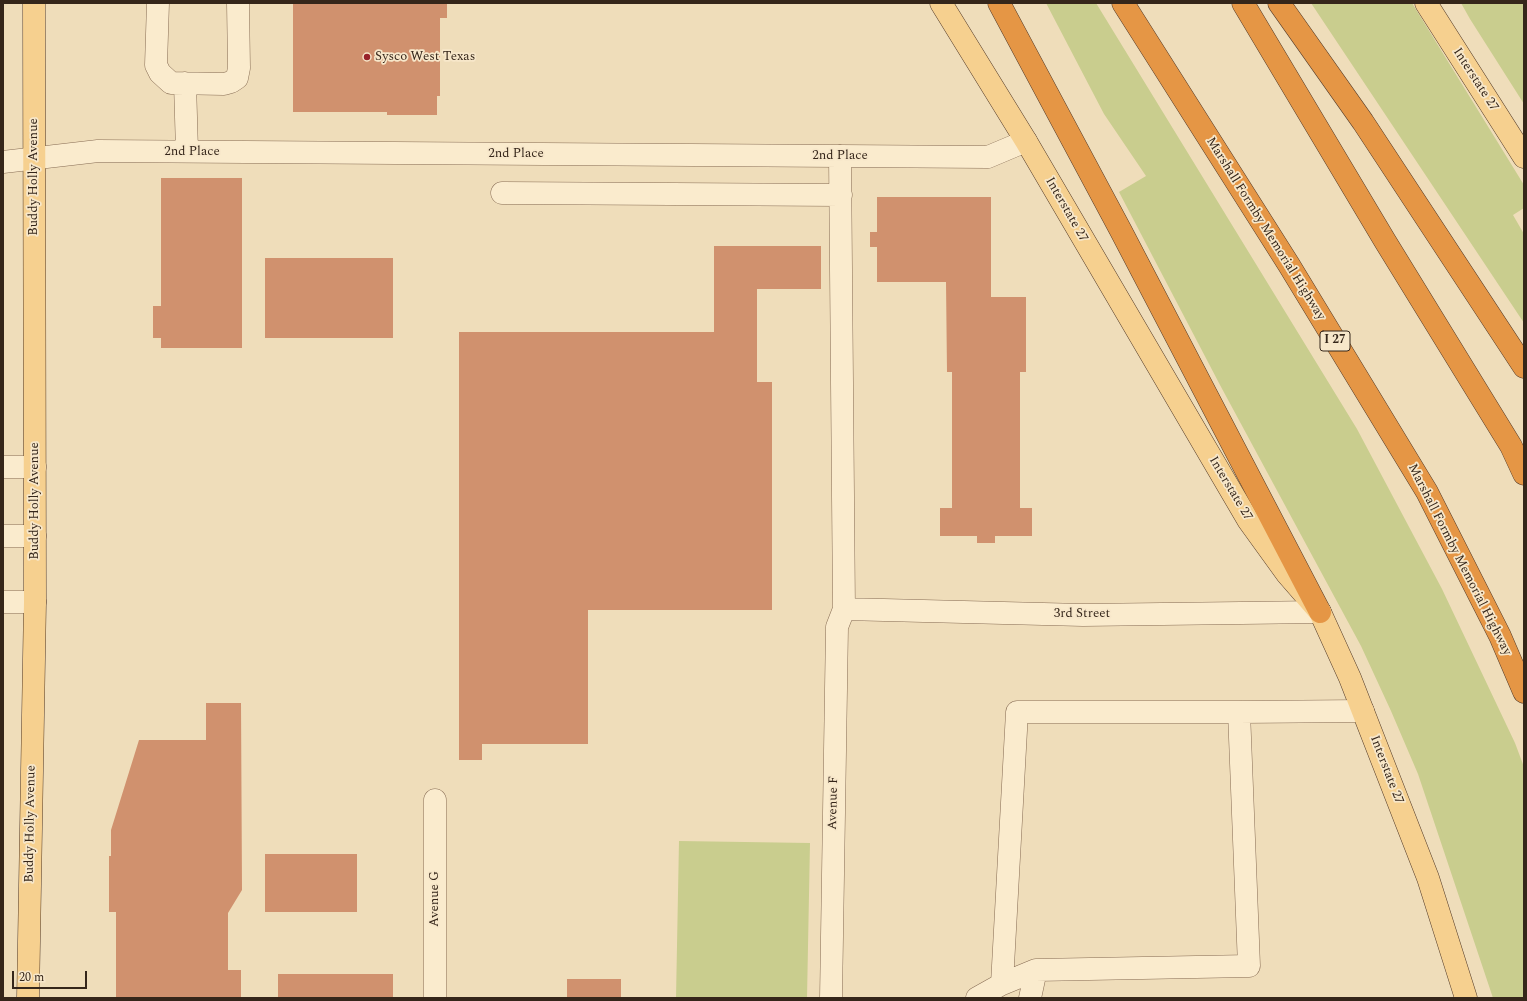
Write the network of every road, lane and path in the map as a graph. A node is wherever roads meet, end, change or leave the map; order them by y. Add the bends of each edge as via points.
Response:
1 (34, 3) edge
2 (158, 3) edge
3 (238, 3) edge
4 (941, 3) edge
5 (999, 3) edge
6 (1123, 3) edge
7 (1243, 3) edge
8 (1279, 3) edge
9 (1426, 3) edge
10 (185, 83) junction
11 (1026, 141) junction
12 (188, 151) junction
13 (840, 156) junction
14 (1524, 157) edge
15 (34, 158) junction
16 (3, 162) edge
17 (502, 193) dead end
18 (841, 195) junction
19 (1524, 366) edge
20 (3, 467) edge
21 (35, 467) junction
22 (1524, 474) edge
23 (3, 536) edge
24 (35, 536) junction
25 (3, 602) edge
26 (35, 602) junction
27 (844, 609) junction
28 (1320, 612) junction
29 (1524, 692) edge
30 (1363, 711) junction
31 (1239, 712) junction
32 (435, 800) dead end
33 (1036, 970) junction
34 (1002, 984) junction
35 (28, 998) edge
36 (435, 998) edge
37 (831, 998) edge
38 (977, 998) edge
39 (1030, 998) edge
40 (1466, 998) edge

1 - 15 main road, Buddy Holly Avenue
2 - 10 street via 156,65 160,73 171,83
3 - 10 street via 237,78 224,84
4 - 11 main road, Interstate 27
5 - 28 highway
6 - 29 highway, Marshall Formby Memorial Highway / I 27 via 1289,265 1428,492 1500,636
7 - 22 highway via 1384,241 1510,446
8 - 19 highway via 1363,122
9 - 14 main road, Interstate 27
10 - 12 street
11 - 13 street, 2nd Place via 988,157
11 - 28 main road, Interstate 27 via 1248,520 1287,574
12 - 13 street, 2nd Place
12 - 15 street, 2nd Place via 98,151
13 - 18 street
15 - 16 street, 2nd Place
15 - 21 main road, Buddy Holly Avenue
17 - 18 street
18 - 27 street
20 - 21 street
21 - 24 main road, Buddy Holly Avenue
23 - 24 street
24 - 26 main road, Buddy Holly Avenue
25 - 26 street
26 - 35 main road, Buddy Holly Avenue
27 - 28 street, 3rd Street via 1083,615
27 - 37 street, Avenue F via 837,626
28 - 30 main road, Interstate 27
30 - 31 street
30 - 40 main road, Interstate 27 via 1428,878
31 - 33 street via 1249,966
31 - 34 street via 1017,712
32 - 36 street, Avenue G
33 - 34 street
33 - 39 street
34 - 38 street

